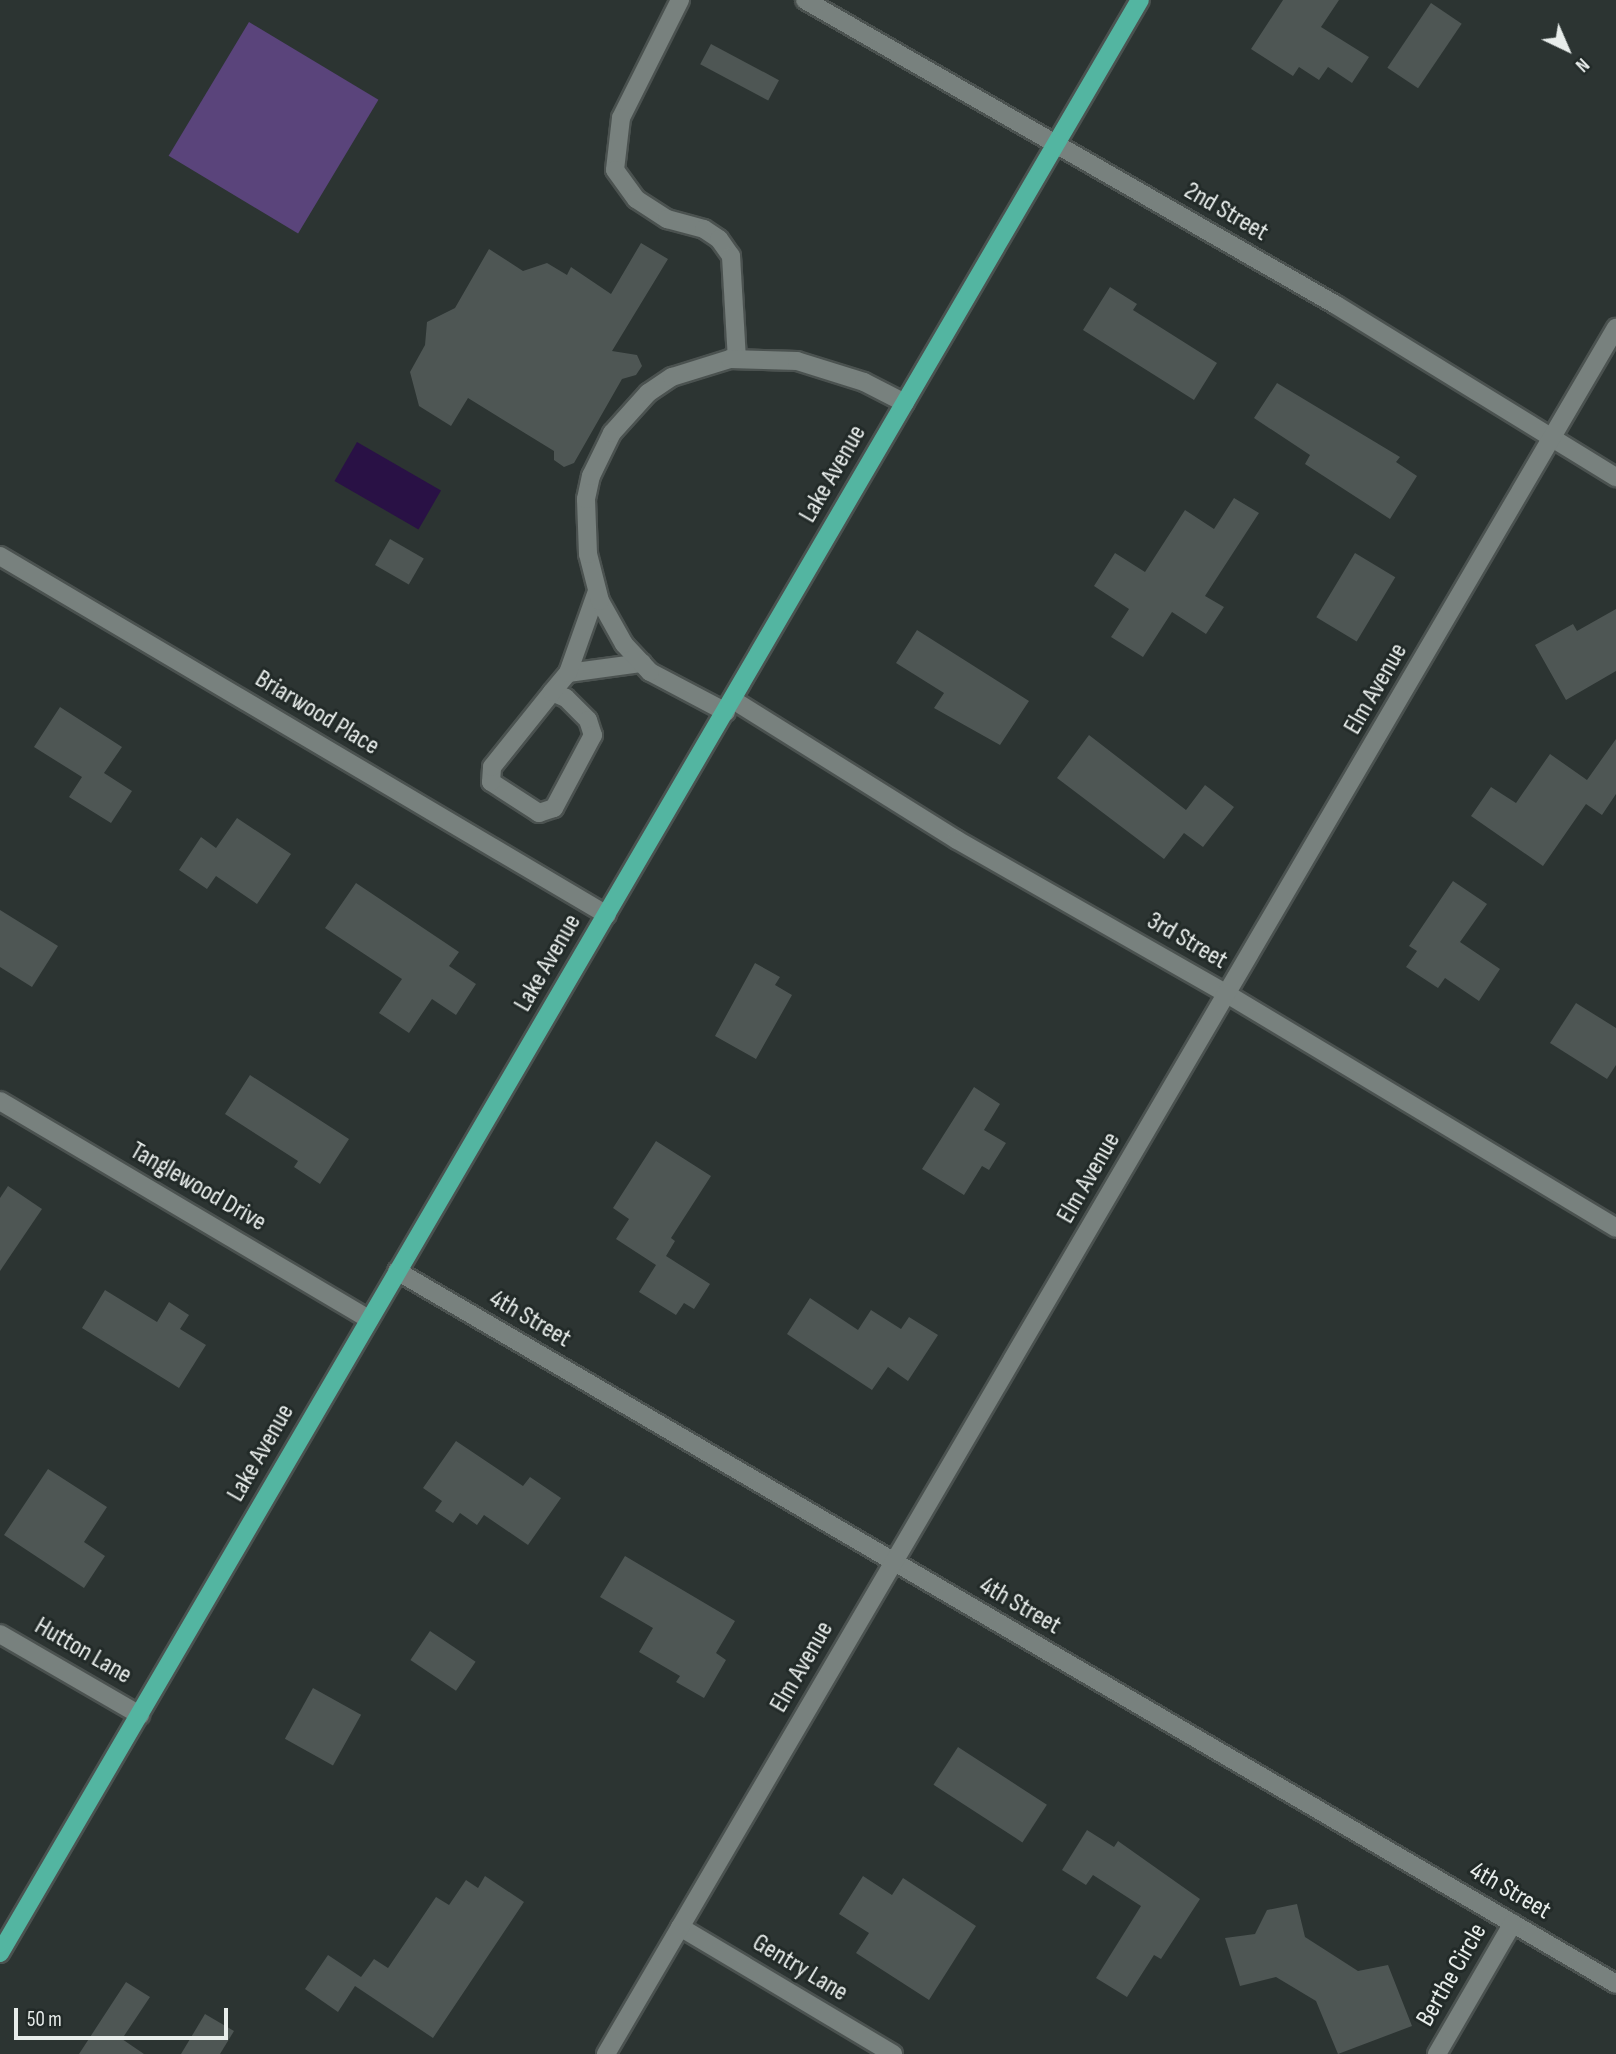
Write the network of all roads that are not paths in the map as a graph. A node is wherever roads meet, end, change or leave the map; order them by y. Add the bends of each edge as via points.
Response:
1 (680, 0) edge
2 (805, 0) edge
3 (1140, 0) edge
4 (1054, 144) junction
5 (1616, 328) edge
6 (737, 359) junction
7 (905, 403) junction
8 (1552, 440) junction
9 (1616, 477) edge
10 (0, 556) edge
11 (597, 591) junction
12 (642, 663) junction
13 (568, 673) junction
14 (552, 692) junction
15 (729, 706) junction
16 (607, 915) junction
17 (1227, 995) junction
18 (0, 1101) edge
19 (1616, 1228) edge
20 (397, 1271) junction
21 (369, 1319) junction
22 (893, 1563) junction
23 (0, 1634) edge
24 (139, 1715) junction
25 (1513, 1923) junction
26 (680, 1927) junction
27 (0, 1952) edge
28 (1616, 1984) edge
29 (606, 2054) edge
30 (893, 2054) edge
31 (1437, 2054) edge

1 - 6 street via 621,118 615,170 636,199 667,219 704,229 732,256
2 - 4 street, 2nd Street
3 - 4 main road, Lake Avenue
4 - 7 main road, Lake Avenue
4 - 8 street, 2nd Street via 1336,305
5 - 8 street, Elm Avenue
6 - 7 street, 3rd Street via 797,361 864,383
6 - 11 street, 3rd Street via 672,377 648,393 612,433 591,476 586,499 588,554
7 - 15 main road, Lake Avenue
8 - 9 street, 2nd Street
8 - 17 street, Elm Avenue
10 - 16 street, Briarwood Place
11 - 12 street, 3rd Street via 624,644
11 - 13 street
12 - 13 street
12 - 15 street, 3rd Street via 685,694
13 - 14 street
14 - 14 street via 492,767 491,782 539,813 554,808 593,735 588,720 566,698
15 - 16 main road, Lake Avenue
15 - 17 street, 3rd Street
16 - 20 main road, Lake Avenue
17 - 19 street, 3rd Street
17 - 22 street, Elm Avenue
18 - 21 street, Tanglewood Drive
20 - 21 main road, Lake Avenue
20 - 22 street, 4th Street
21 - 24 main road, Lake Avenue
22 - 25 street, 4th Street
22 - 26 street, Elm Avenue
23 - 24 street, Hutton Lane
24 - 27 main road, Lake Avenue
25 - 28 street, 4th Street
25 - 31 street, Berthe Circle
26 - 29 street, Elm Avenue
26 - 30 street, Gentry Lane

